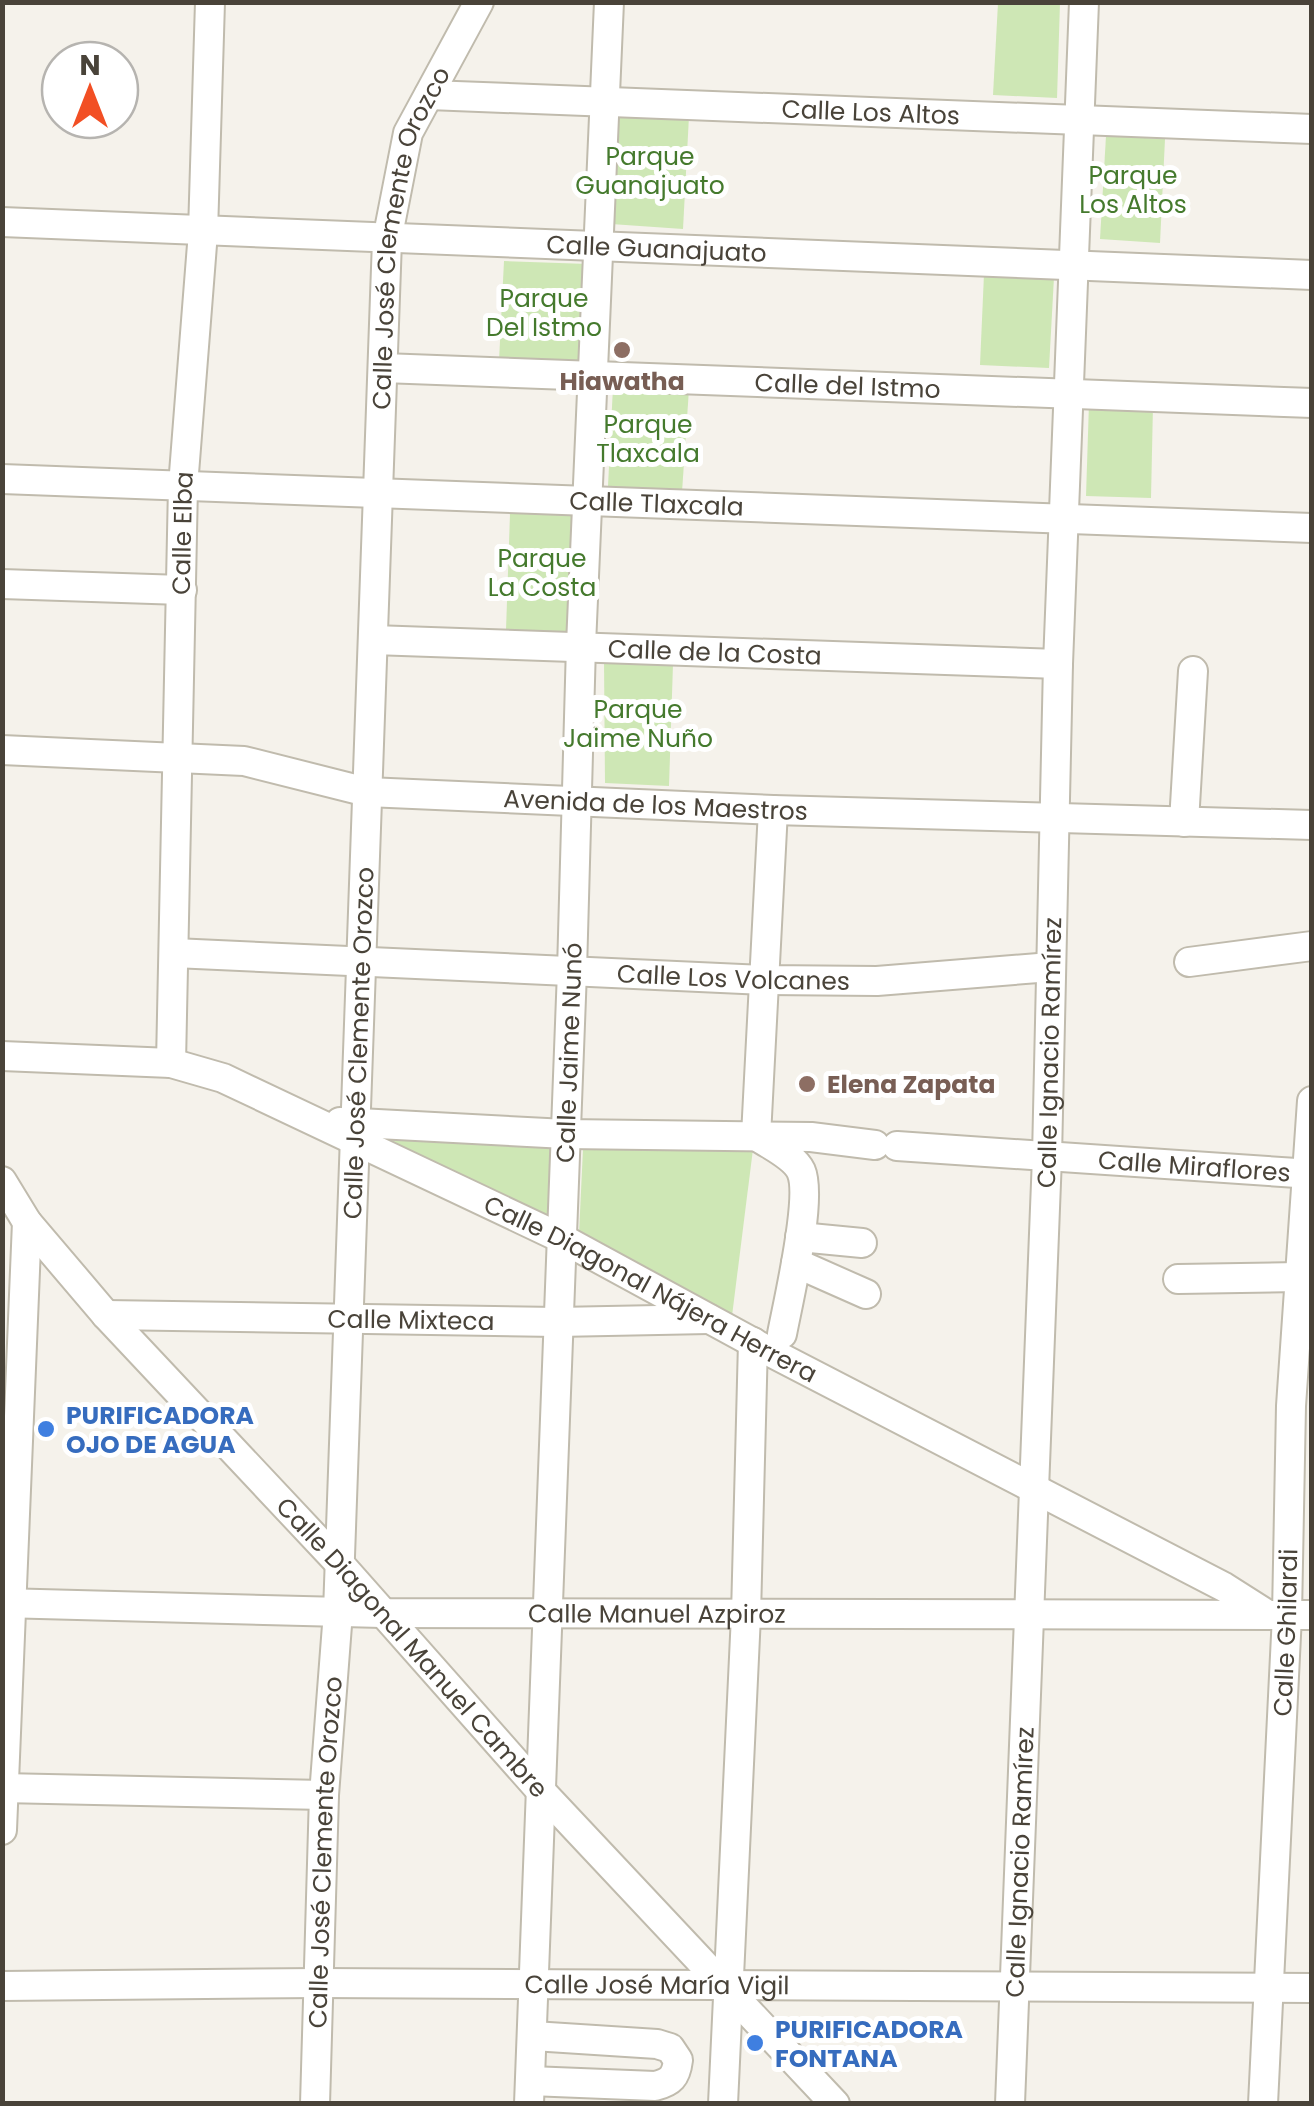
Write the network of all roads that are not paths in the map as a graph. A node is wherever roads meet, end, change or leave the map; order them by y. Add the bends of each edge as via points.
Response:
1 (210, 2) edge
2 (479, 2) edge
3 (609, 2) edge
4 (1084, 2) edge
5 (429, 95) junction
6 (605, 102) junction
7 (1079, 120) junction
8 (1312, 129) edge
9 (2, 222) edge
10 (203, 232) junction
11 (387, 240) junction
12 (600, 248) junction
13 (1074, 266) junction
14 (1312, 275) edge
15 (382, 368) junction
16 (594, 374) junction
17 (1069, 394) junction
18 (1312, 403) edge
19 (2, 480) edge
20 (183, 486) junction
21 (378, 493) junction
22 (588, 500) junction
23 (1064, 518) junction
24 (1312, 528) edge
25 (2, 584) edge
26 (182, 590) junction
27 (373, 640) junction
28 (581, 645) junction
29 (1058, 664) junction
30 (1192, 672) dead end
31 (2, 750) edge
32 (180, 757) junction
33 (368, 792) junction
34 (578, 802) junction
35 (773, 810) junction
36 (1054, 818) junction
37 (1184, 822) junction
38 (1312, 825) edge
39 (1312, 946) edge
40 (174, 953) junction
41 (362, 961) junction
42 (1189, 962) dead end
43 (1052, 966) junction
44 (572, 972) junction
45 (766, 980) junction
46 (2, 1056) edge
47 (171, 1063) junction
48 (1312, 1101) edge
49 (355, 1132) junction
50 (566, 1134) junction
51 (756, 1136) junction
52 (1047, 1157) junction
53 (1310, 1174) edge
54 (2, 1181) edge
55 (27, 1222) junction
56 (561, 1238) junction
57 (862, 1243) dead end
58 (798, 1250) junction
59 (1299, 1277) junction
60 (1178, 1278) dead end
61 (866, 1294) dead end
62 (106, 1315) junction
63 (346, 1318) junction
64 (715, 1319) junction
65 (557, 1322) junction
66 (782, 1334) dead end
67 (753, 1342) junction
68 (1301, 1406) edge
69 (1034, 1486) junction
70 (339, 1563) junction
71 (8, 1604) edge
72 (338, 1612) junction
73 (382, 1613) junction
74 (546, 1614) junction
75 (746, 1615) junction
76 (1289, 1615) edge
77 (1030, 1616) junction
78 (4, 1788) edge
79 (539, 1789) junction
80 (324, 1795) junction
81 (2, 1830) edge
82 (319, 1983) junction
83 (2, 1986) edge
84 (536, 1986) junction
85 (1013, 1986) junction
86 (726, 1987) junction
87 (1270, 1988) junction
88 (1312, 1988) edge
89 (533, 2036) junction
90 (530, 2092) edge
91 (316, 2104) edge
92 (723, 2104) edge
93 (836, 2104) edge
94 (1010, 2104) edge
95 (1263, 2104) edge

1 - 10 street, Calle Elba
2 - 5 street, Calle José Clemente Orozco
3 - 6 street, Calle Jaime Nunó
4 - 7 street, Calle Ignacio Ramírez
5 - 6 street, Calle Los Altos
5 - 11 street, Calle José Clemente Orozco via 408,133
6 - 7 street, Calle Los Altos
6 - 12 street, Calle Jaime Nunó
7 - 8 street, Calle Los Altos
7 - 13 street, Calle Ignacio Ramírez
9 - 10 street, Calle Guanajuato
10 - 11 street, Calle Guanajuato
10 - 20 street, Calle Elba
11 - 12 street, Calle Guanajuato
11 - 15 street, Calle José Clemente Orozco
12 - 13 street, Calle Guanajuato
12 - 16 street, Calle Jaime Nunó
13 - 14 street, Calle Guanajuato
13 - 17 street, Calle Ignacio Ramírez
15 - 16 street, Calle del Istmo
15 - 21 street, Calle José Clemente Orozco
16 - 17 street, Calle del Istmo
16 - 22 street, Calle Jaime Nunó
17 - 18 street, Calle del Istmo
17 - 23 street, Calle Ignacio Ramírez
19 - 20 street, Calle Tlaxcala
20 - 21 street, Calle Tlaxcala
20 - 26 street, Calle Elba
21 - 22 street, Calle Tlaxcala
21 - 27 street, Calle José Clemente Orozco
22 - 23 street, Calle Tlaxcala
22 - 28 street, Calle Jaime Nunó
23 - 24 street, Calle Tlaxcala
23 - 29 street, Calle Ignacio Ramírez
25 - 26 street
26 - 32 street, Calle Elba
27 - 28 street, Calle de la Costa
27 - 33 street, Calle José Clemente Orozco
28 - 29 street, Calle de la Costa
28 - 34 street, Calle Jaime Nunó
29 - 36 street, Calle Ignacio Ramírez
30 - 37 street
31 - 32 street, Avenida de los Maestros
32 - 33 street, Avenida de los Maestros via 244,761
32 - 40 street, Calle Elba
33 - 34 street, Avenida de los Maestros
33 - 41 street, Calle José Clemente Orozco
34 - 35 street, Avenida de los Maestros
34 - 44 street, Calle Jaime Nunó
35 - 36 street, Avenida de los Maestros
35 - 45 street
36 - 37 street, Avenida de los Maestros
36 - 43 street, Calle Ignacio Ramírez
37 - 38 street, Avenida de los Maestros
39 - 42 street
40 - 41 street, Calle Los Volcanes
40 - 47 street, Calle Elba
41 - 44 street, Calle Los Volcanes
41 - 49 street, Calle José Clemente Orozco
43 - 45 street, Calle Los Volcanes via 877,981
43 - 52 street, Calle Ignacio Ramírez
44 - 45 street, Calle Los Volcanes
44 - 50 street, Calle Jaime Nunó
45 - 51 street
46 - 47 street, Calle Diagonal Nájera Herrera
47 - 49 street, Calle Diagonal Nájera Herrera
48 - 53 street, Calle Ghilardi
49 - 50 street
49 - 56 street, Calle Diagonal Nájera Herrera
49 - 63 street, Calle José Clemente Orozco
50 - 51 street
50 - 56 street, Calle Jaime Nunó
51 - 52 street, Calle Miraflores
51 - 58 street via 801,1172
52 - 53 street, Calle Miraflores
52 - 69 street, Calle Ignacio Ramírez
53 - 59 street, Calle Ghilardi
54 - 55 street, Calle Diagonal Manuel Cambre
55 - 62 street, Calle Diagonal Manuel Cambre
55 - 71 street
56 - 64 street, Calle Diagonal Nájera Herrera
56 - 65 street, Calle Jaime Nunó
57 - 58 street
58 - 61 street
58 - 66 street
59 - 60 street
59 - 68 street, Calle Ghilardi
62 - 63 street, Calle Mixteca
62 - 70 street, Calle Diagonal Manuel Cambre
63 - 65 street, Calle Mixteca
63 - 70 street, Calle José Clemente Orozco
64 - 65 street, Calle Mixteca
64 - 67 street, Calle Diagonal Nájera Herrera
65 - 74 street, Calle Jaime Nunó
67 - 69 street, Calle Diagonal Nájera Herrera
67 - 75 street
68 - 76 street, Calle Ghilardi
69 - 76 street, Calle Diagonal Nájera Herrera
69 - 77 street, Calle Ignacio Ramírez
70 - 72 street, Calle José Clemente Orozco
70 - 73 street, Calle Diagonal Manuel Cambre
71 - 72 street, Calle Manuel Azpiroz
71 - 78 street
72 - 73 street, Calle Manuel Azpiroz
72 - 80 street, Calle José Clemente Orozco
73 - 74 street, Calle Manuel Azpiroz
73 - 79 street, Calle Diagonal Manuel Cambre
74 - 75 street, Calle Manuel Azpiroz
74 - 79 street, Calle Jaime Nunó
75 - 77 street, Calle Manuel Azpiroz
75 - 86 street
76 - 77 street, Calle Manuel Azpiroz
76 - 87 street, Calle Ghilardi
77 - 85 street, Calle Ignacio Ramírez
78 - 80 street
78 - 81 street
79 - 84 street, Calle Jaime Nunó
79 - 86 street, Calle Diagonal Manuel Cambre
80 - 82 street, Calle José Clemente Orozco
82 - 83 street, Calle José María Vigil
82 - 84 street, Calle José María Vigil
82 - 91 street, Calle José Clemente Orozco
84 - 86 street, Calle José María Vigil
84 - 89 street, Calle Jaime Nunó
85 - 86 street, Calle José María Vigil
85 - 87 street, Calle José María Vigil
85 - 94 street, Calle Ignacio Ramírez
86 - 92 street
86 - 93 street, Calle Diagonal Manuel Cambre
87 - 88 street, Calle José María Vigil
87 - 95 street, Calle Ghilardi
89 - 90 street, Calle Jaime Nunó
89 - 90 street via 657,2044 678,2060 669,2082 654,2086

